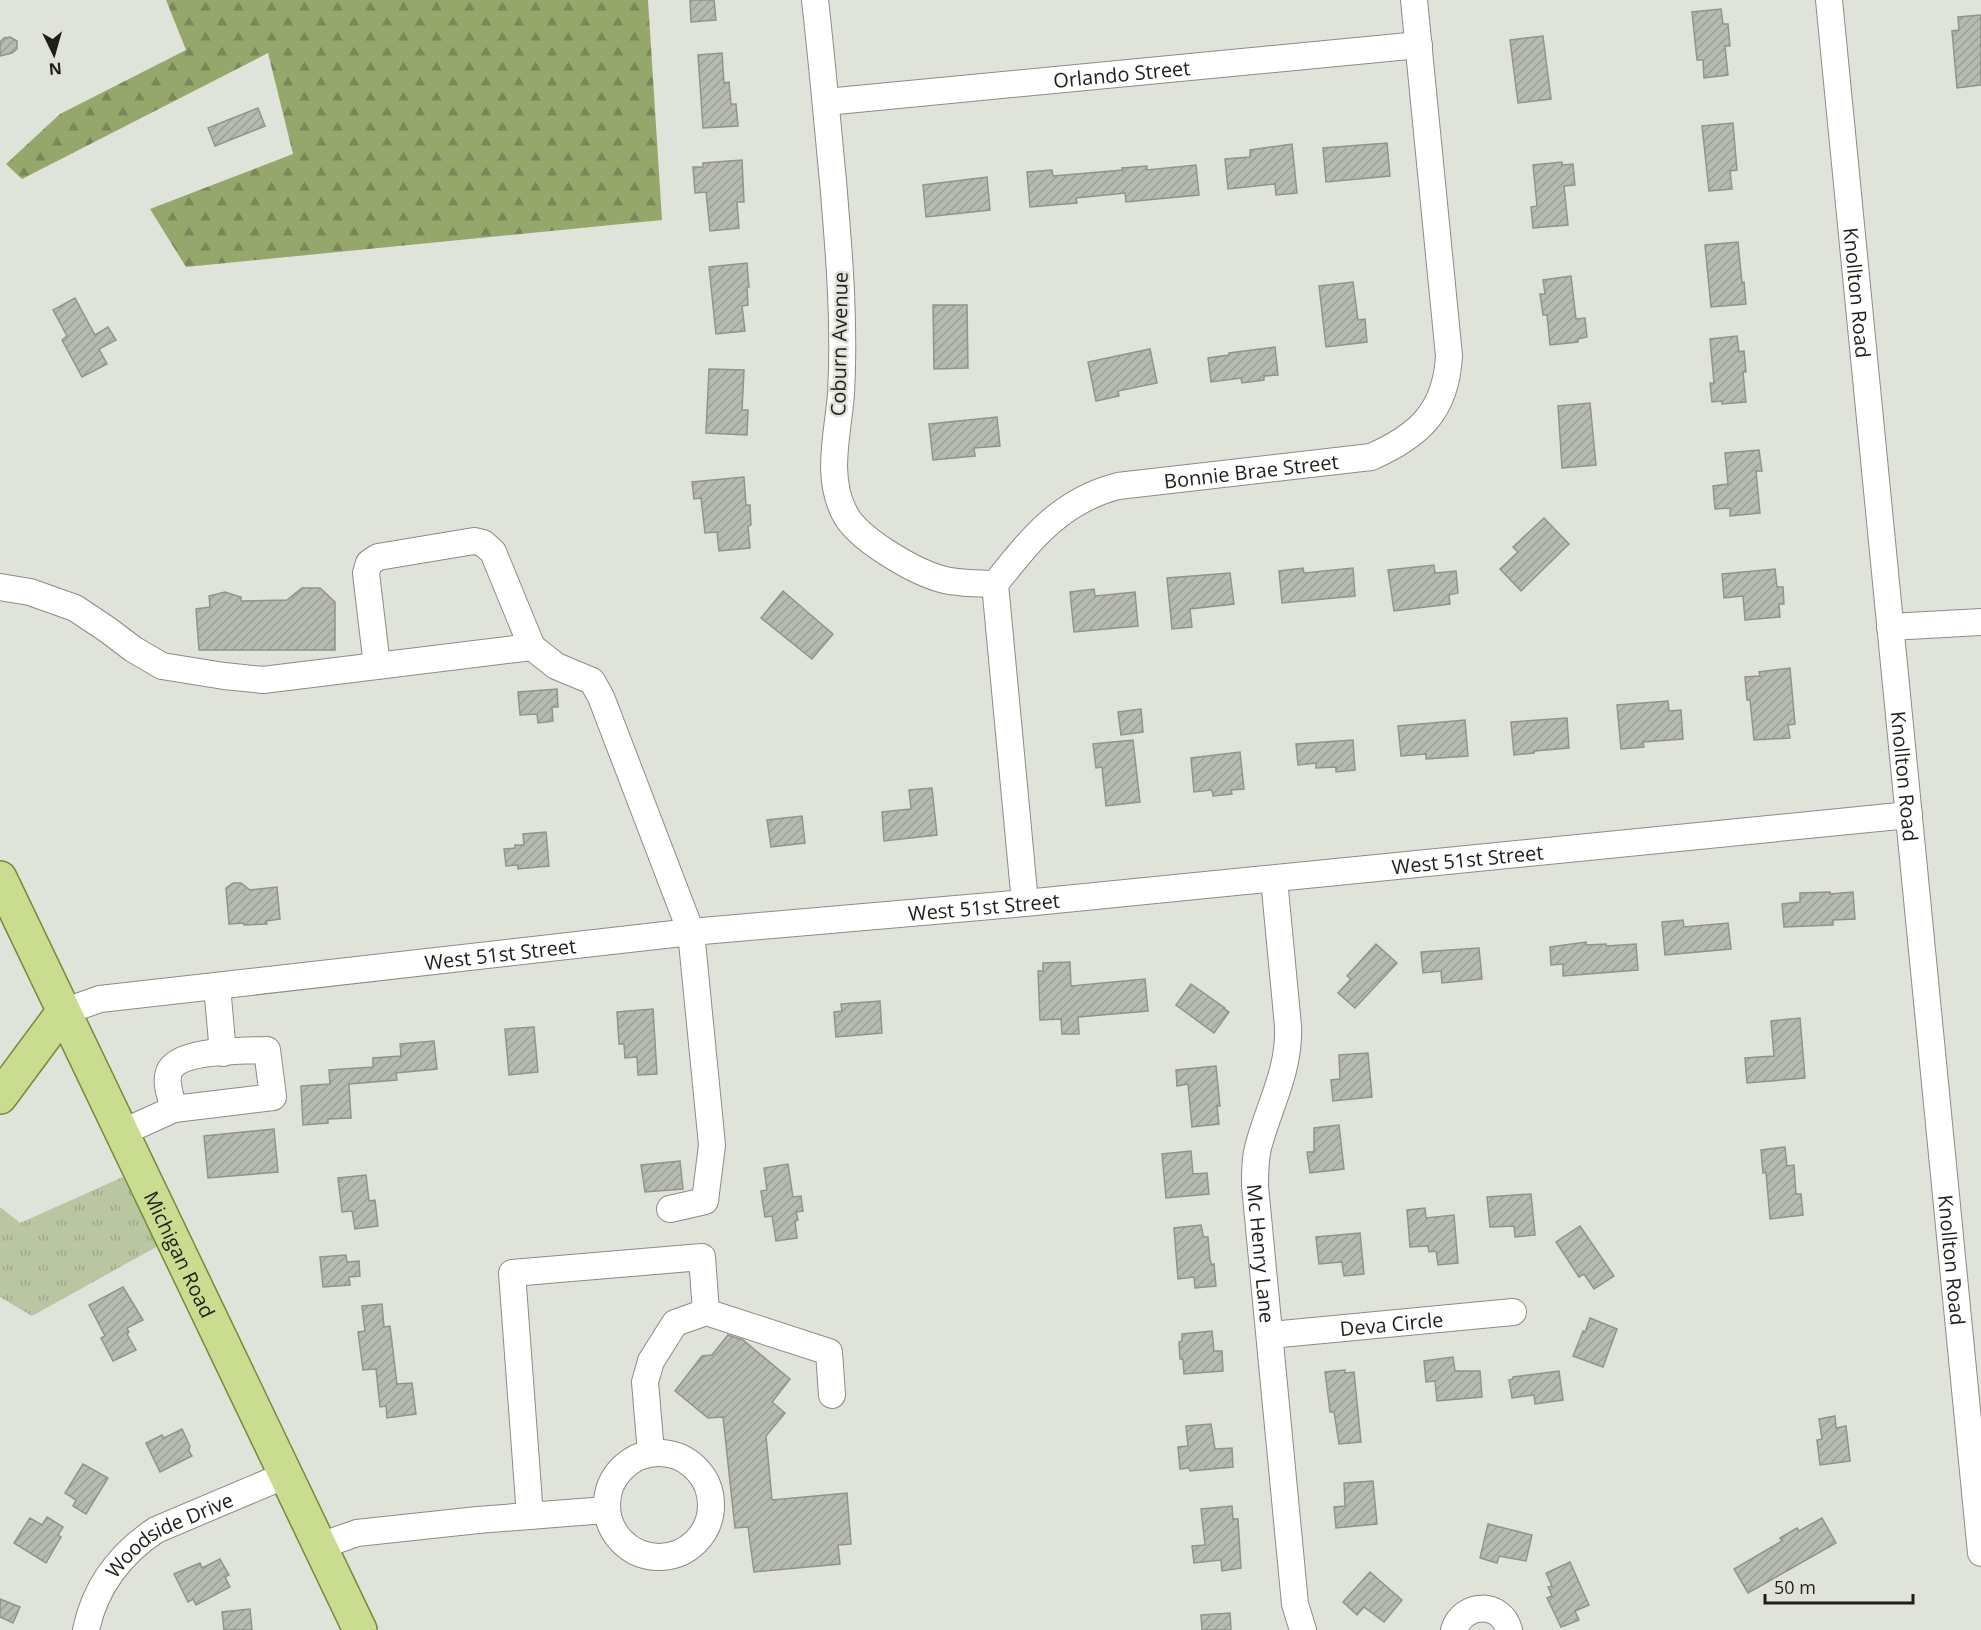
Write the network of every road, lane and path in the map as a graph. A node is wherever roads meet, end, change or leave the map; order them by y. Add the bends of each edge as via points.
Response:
1 (815, 0) edge
2 (1414, 0) edge
3 (1829, 0) edge
4 (1419, 45) junction
5 (825, 102) junction
6 (995, 584) junction
7 (0, 587) edge
8 (1981, 622) edge
9 (1890, 627) junction
10 (532, 647) junction
11 (377, 666) junction
12 (1910, 815) junction
13 (0, 878) edge
14 (1274, 879) junction
15 (1025, 903) junction
16 (691, 932) junction
17 (217, 986) junction
18 (63, 1012) junction
19 (223, 1053) junction
20 (0, 1096) edge
21 (174, 1109) junction
22 (122, 1133) junction
23 (670, 1209) dead end
24 (706, 1312) junction
25 (1514, 1312) dead end
26 (1270, 1335) junction
27 (832, 1395) dead end
28 (651, 1453) junction
29 (286, 1475) junction
30 (606, 1510) junction
31 (530, 1516) junction
32 (320, 1546) junction
33 (1981, 1553) edge
34 (86, 1630) edge
35 (360, 1630) edge
36 (1302, 1630) edge
37 (1454, 1630) edge
38 (1509, 1630) edge

1 - 5 street, Coburn Avenue
2 - 4 street, Bonnie Brae Street
3 - 9 street, Knollton Road
4 - 5 street, Orlando Street
4 - 6 street, Bonnie Brae Street via 1449,356 1446,383 1425,423 1396,446 1371,458 1134,483 1097,492 1049,521
5 - 6 street, Coburn Avenue via 842,294 834,470 839,502 869,542 908,564 941,579
6 - 15 street
7 - 11 street via 30,592 75,608 162,666 263,680
8 - 9 street
9 - 12 street, Knollton Road
10 - 11 street
10 - 11 street via 493,552 474,541 378,557 369,563 366,573
10 - 16 street via 556,666 592,681 602,697
12 - 14 street, West 51st Street
12 - 33 street, Knollton Road
13 - 18 main road, Michigan Road
14 - 15 street, West 51st Street
14 - 26 street, Mc Henry Lane via 1288,1044 1283,1075 1259,1144 1255,1174
15 - 16 street, West 51st Street
16 - 17 street, West 51st Street
16 - 23 street via 712,1145 705,1201
17 - 18 street, West 51st Street via 100,999
17 - 19 street
18 - 20 main road
18 - 22 main road, Michigan Road
19 - 21 street via 184,1058 170,1069 169,1091
19 - 21 street via 267,1050 273,1097
21 - 22 street
22 - 29 main road, Michigan Road
24 - 27 street via 829,1353
24 - 28 street via 675,1323 651,1362 645,1382
24 - 31 street via 702,1257 512,1273
25 - 26 street, Deva Circle
26 - 36 street, Mc Henry Lane via 1295,1604
28 - 30 street via 636,1458 613,1479
28 - 30 street via 669,1453 686,1460 708,1486 709,1521 700,1537 671,1556 653,1557 621,1542
29 - 32 main road, Michigan Road
29 - 34 street, Woodside Drive via 141,1540 104,1582
30 - 31 street
31 - 32 street via 357,1533
32 - 35 main road, Michigan Road
37 - 38 street via 1462,1615 1480,1608 1499,1614

